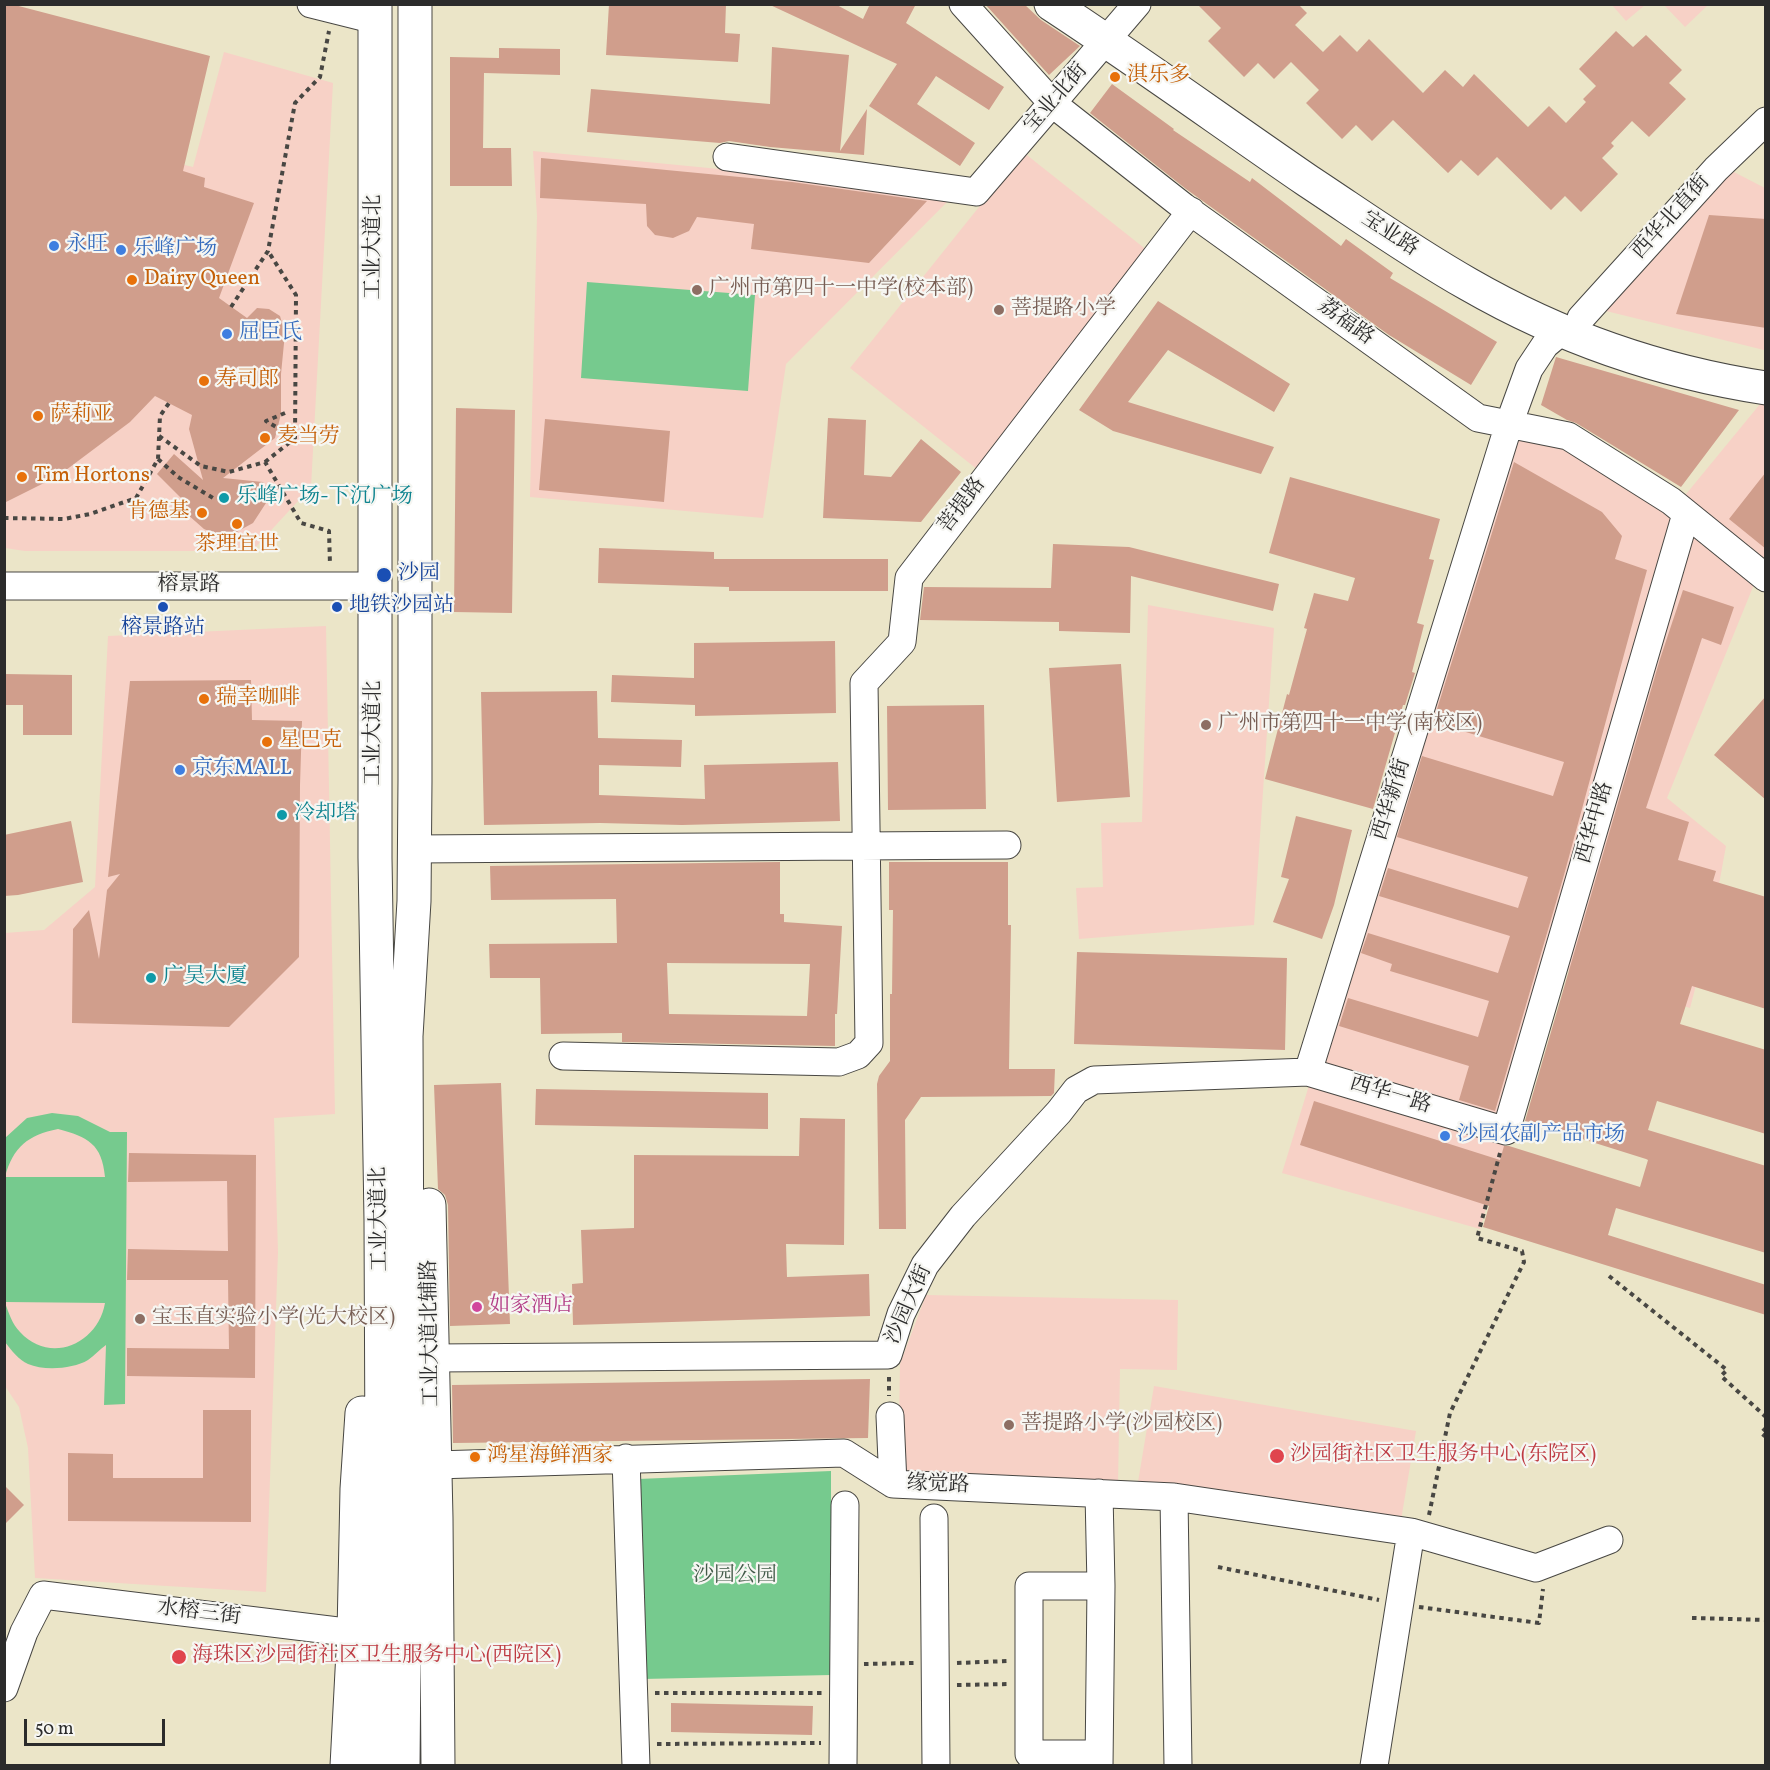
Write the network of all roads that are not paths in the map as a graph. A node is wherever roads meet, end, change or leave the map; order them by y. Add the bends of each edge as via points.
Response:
1 (415, 4) edge
2 (963, 4) edge
3 (1051, 4) edge
4 (1080, 4) edge
5 (1137, 4) edge
6 (322, 7) edge
7 (375, 12) edge
8 (1111, 35) junction
9 (1053, 104) junction
10 (1766, 121) edge
11 (727, 157) dead end
12 (1191, 211) junction
13 (1572, 324) junction
14 (1766, 368) edge
15 (1766, 388) edge
16 (1509, 424) junction
17 (1686, 514) junction
18 (1766, 578) edge
19 (4, 586) edge
20 (374, 586) junction
21 (868, 845) junction
22 (1007, 845) dead end
23 (414, 849) junction
24 (414, 901) junction
25 (563, 1056) dead end
26 (1308, 1072) junction
27 (1506, 1131) joint
28 (381, 1220) junction
29 (433, 1358) junction
30 (890, 1416) road end
31 (394, 1453) junction
32 (626, 1458) junction
33 (435, 1465) junction
34 (893, 1484) junction
35 (1099, 1493) junction
36 (1174, 1497) junction
37 (845, 1505) dead end
38 (934, 1518) dead end
39 (1418, 1534) junction
40 (1610, 1540) dead end
41 (1101, 1586) junction
42 (354, 1633) junction
43 (4, 1688) edge
44 (843, 1754) edge
45 (1099, 1760) edge
46 (347, 1766) edge
47 (378, 1766) edge
48 (403, 1766) edge
49 (438, 1766) edge
50 (636, 1766) edge
51 (936, 1766) edge
52 (1178, 1766) edge
53 (1374, 1766) edge

1 - 23 main road, 工业大道北
2 - 9 street, 荔福路
3 - 8 main road, 宝业路
4 - 8 main road, 宝业路
5 - 8 street, 宝业北街
6 - 7 street
7 - 20 main road, 工业大道北
8 - 9 street, 宝业北街
8 - 13 main road, 宝业路 via 1422,235
9 - 11 street, 宝业北街 via 976,192
9 - 12 street, 荔福路
10 - 13 street, 西华北直街
12 - 16 street, 荔福路 via 1478,418
12 - 21 street, 菩提路 via 909,578 902,642 864,683
13 - 14 main road, 宝业路 via 1698,356
13 - 15 main road, 宝业路 via 1618,352 1654,364
13 - 16 street, 西华北直街 via 1545,345 1529,369
16 - 17 street, 荔福路 via 1568,436
16 - 26 street, 西华新街
17 - 18 street, 荔福路
17 - 27 street, 西华中路
19 - 20 street, 榕景路
20 - 28 main road, 工业大道北
21 - 22 street
21 - 23 street
21 - 25 street, 菩提路 via 869,1043 858,1054 838,1062
23 - 24 main road, 工业大道北
24 - 29 main road, 工业大道北辅路 via 426,1067
24 - 31 main road, 工业大道北 via 406,1036
26 - 27 street, 西华一路
26 - 29 street, 沙园大街 via 1094,1080 1076,1090 963,1216 925,1265 888,1355
28 - 31 main road, 工业大道北
28 - 42 main road via 368,1319 357,1489
29 - 33 main road, 工业大道北辅路
30 - 34 street
31 - 47 main road
31 - 48 main road
32 - 33 street, 缘觉路
32 - 34 street, 缘觉路 via 844,1453
32 - 50 street
33 - 49 main road, 工业大道北辅路
34 - 35 street, 缘觉路
35 - 36 street, 缘觉路
35 - 41 street
36 - 39 street, 缘觉路
36 - 52 street
37 - 44 street
38 - 51 street
39 - 40 street, 缘觉路 via 1536,1568
39 - 53 street via 1399,1604
41 - 45 street
41 - 45 street via 1029,1586 1029,1754
42 - 43 street, 水榕三街 via 43,1595 24,1632
42 - 46 main road

